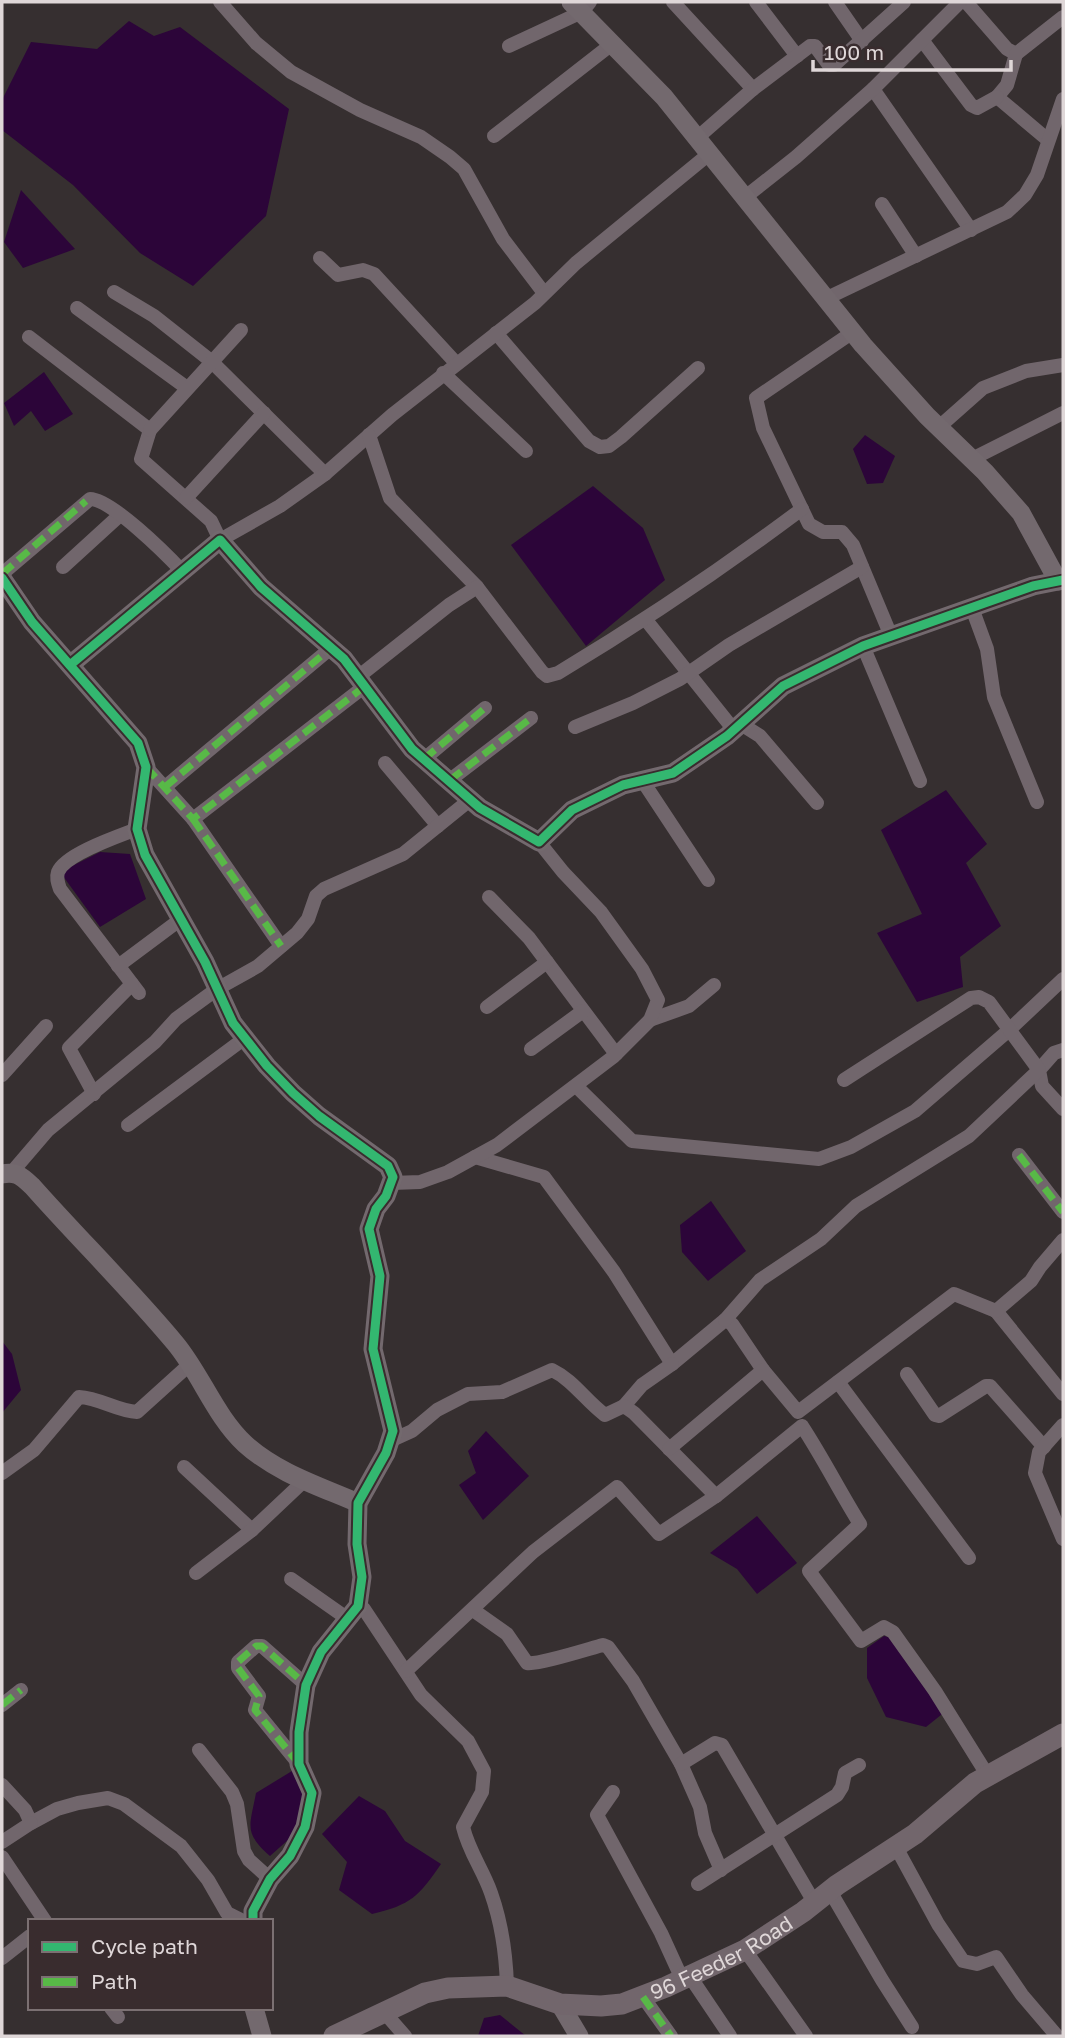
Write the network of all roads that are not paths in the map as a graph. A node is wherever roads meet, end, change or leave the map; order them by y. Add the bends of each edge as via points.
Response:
1 (219, 2) edge
2 (673, 2) edge
3 (756, 2) edge
4 (835, 2) edge
5 (904, 2) edge
6 (960, 2) edge
7 (966, 2) edge
8 (581, 5) edge
9 (1063, 18) edge
10 (922, 40) junction
11 (862, 41) junction
12 (612, 44) junction
13 (509, 46) dead end
14 (1016, 54) junction
15 (797, 56) junction
16 (753, 89) junction
17 (873, 89) junction
18 (997, 97) junction
19 (1063, 99) edge
20 (1050, 133) junction
21 (494, 136) dead end
22 (1063, 137) edge
23 (703, 146) junction
24 (744, 198) junction
25 (882, 204) dead end
26 (971, 230) junction
27 (916, 256) junction
28 (320, 258) dead end
29 (114, 292) dead end
30 (544, 293) junction
31 (825, 299) junction
32 (77, 308) dead end
33 (241, 330) dead end
34 (853, 332) junction
35 (496, 333) junction
36 (29, 337) dead end
37 (211, 361) junction
38 (456, 363) junction
39 (1063, 365) edge
40 (698, 368) dead end
41 (443, 373) junction
42 (187, 387) junction
43 (264, 413) junction
44 (1063, 413) edge
45 (939, 427) junction
46 (150, 430) junction
47 (369, 435) junction
48 (526, 451) dead end
49 (972, 459) junction
50 (325, 474) junction
51 (186, 498) junction
52 (802, 509) junction
53 (120, 515) junction
54 (220, 540) junction
55 (64, 567) dead end
56 (862, 567) junction
57 (182, 571) junction
58 (2, 576) edge
59 (1061, 580) edge
60 (477, 587) junction
61 (972, 608) junction
62 (646, 620) junction
63 (891, 636) junction
64 (863, 646) junction
65 (331, 648) junction
66 (70, 665) junction
67 (688, 673) junction
68 (361, 682) junction
69 (485, 708) dead end
70 (531, 718) dead end
71 (575, 727) dead end
72 (737, 727) junction
73 (424, 759) junction
74 (385, 763) dead end
75 (146, 767) junction
76 (450, 780) junction
77 (642, 780) junction
78 (920, 781) dead end
79 (165, 787) junction
80 (471, 800) junction
81 (1037, 802) dead end
82 (817, 803) dead end
83 (193, 819) junction
84 (438, 826) junction
85 (137, 829) junction
86 (539, 842) junction
87 (708, 880) dead end
88 (489, 897) dead end
89 (181, 919) junction
90 (281, 946) junction
91 (547, 962) junction
92 (118, 966) junction
93 (1063, 979) edge
94 (714, 985) dead end
95 (217, 989) junction
96 (487, 1007) dead end
97 (583, 1011) junction
98 (650, 1020) junction
99 (46, 1026) dead end
100 (1008, 1031) junction
101 (245, 1038) junction
102 (531, 1049) dead end
103 (1063, 1050) edge
104 (616, 1054) junction
105 (1039, 1070) junction
106 (2, 1075) edge
107 (844, 1080) dead end
108 (576, 1086) junction
109 (94, 1094) junction
110 (1063, 1109) edge
111 (128, 1125) dead end
112 (1019, 1155) dead end
113 (475, 1157) junction
114 (7, 1173) edge
115 (392, 1183) junction
116 (1063, 1212) edge
117 (1063, 1240) edge
118 (996, 1311) junction
119 (725, 1320) junction
120 (672, 1364) junction
121 (189, 1365) junction
122 (763, 1370) junction
123 (907, 1374) dead end
124 (838, 1382) junction
125 (1063, 1394) edge
126 (624, 1406) junction
127 (1063, 1425) edge
128 (390, 1441) junction
129 (1044, 1447) junction
130 (668, 1449) junction
131 (184, 1468) dead end
132 (2, 1474) edge
133 (305, 1480) junction
134 (716, 1496) junction
135 (358, 1503) junction
136 (252, 1530) junction
137 (1063, 1539) edge
138 (969, 1558) dead end
139 (197, 1573) dead end
140 (291, 1579) dead end
141 (473, 1610) junction
142 (353, 1612) junction
143 (406, 1671) junction
144 (306, 1685) junction
145 (21, 1690) dead end
146 (2, 1705) edge
147 (1063, 1734) edge
148 (199, 1750) dead end
149 (299, 1764) junction
150 (681, 1764) junction
151 (859, 1765) dead end
152 (988, 1776) junction
153 (2, 1785) edge
154 (613, 1792) dead end
155 (31, 1823) junction
156 (776, 1834) junction
157 (2, 1842) edge
158 (896, 1847) junction
159 (2, 1857) edge
160 (721, 1870) junction
161 (270, 1879) junction
162 (698, 1884) dead end
163 (822, 1896) junction
164 (44, 1919) edge
165 (239, 1919) edge
166 (253, 1919) edge
167 (28, 1938) edge
168 (745, 1950) junction
169 (2, 1958) edge
170 (685, 1977) junction
171 (508, 1986) junction
172 (643, 1997) junction
173 (561, 2004) junction
174 (255, 2010) edge
175 (384, 2012) junction
176 (912, 2027) dead end
177 (262, 2036) edge
178 (334, 2036) edge
179 (405, 2036) edge
180 (579, 2036) edge
181 (671, 2036) edge
182 (730, 2036) edge
183 (806, 2036) edge
184 (1057, 2036) edge

1 - 30 street via 256,44 291,72 421,137 464,169 503,239
2 - 16 street
3 - 15 street
4 - 11 street
5 - 11 street
6 - 10 street
7 - 14 street
8 - 12 street
8 - 13 street
9 - 14 street
10 - 17 street
10 - 18 street via 971,105 977,108
11 - 15 street via 834,65 815,46
12 - 21 street
12 - 23 street via 664,97
14 - 18 street via 1007,85
15 - 16 street
16 - 23 street
17 - 24 street
17 - 26 street
18 - 20 street
19 - 20 street
20 - 22 street
20 - 26 street via 1037,175 1025,195 1007,212
23 - 24 street
23 - 30 street
24 - 31 street
25 - 27 street
26 - 27 street
27 - 31 street
28 - 38 street via 338,275 363,270 374,274
29 - 37 street via 154,316
30 - 35 street
31 - 34 street
32 - 42 street
33 - 37 street
34 - 45 street
34 - 52 street via 755,398 763,428
35 - 38 street
35 - 40 street via 589,441 600,447 621,437
36 - 46 street
37 - 42 street
37 - 43 street
38 - 41 street
39 - 45 street via 1026,371 983,388
41 - 47 street
41 - 48 street
42 - 46 street
43 - 50 street
43 - 51 street
44 - 49 street
45 - 49 street
46 - 51 street via 142,459
47 - 50 street
47 - 60 street via 390,498
49 - 59 street via 1021,513
50 - 54 street
51 - 54 street via 211,521
52 - 56 street via 809,524 823,532 842,532
52 - 62 street
53 - 55 street
53 - 57 street
53 - 58 street via 90,499
54 - 57 street
54 - 65 street via 261,587
56 - 63 street
56 - 67 street
57 - 66 street
58 - 66 street via 32,622
59 - 61 street
60 - 62 street via 548,676
60 - 68 street via 449,605
61 - 63 street
61 - 81 street via 987,649 994,697
62 - 67 street
63 - 64 street
64 - 72 street via 783,686
64 - 78 street
65 - 68 street
65 - 79 street
66 - 75 street via 138,743
67 - 71 street
67 - 72 street
68 - 73 street
68 - 83 street
69 - 73 street
70 - 76 street
72 - 77 street via 673,773
72 - 82 street via 760,736
73 - 76 street
74 - 84 street
75 - 79 street
75 - 85 street
76 - 80 street
77 - 86 street via 572,810
77 - 87 street
79 - 83 street
80 - 84 street
80 - 86 street
83 - 90 street
84 - 90 street via 403,854 324,889 312,903 308,919
85 - 89 street via 145,855
85 - 92 street via 97,844 63,865 57,879
86 - 98 street via 601,912 642,969 658,1000
88 - 91 street
89 - 92 street
89 - 95 street
90 - 95 street via 258,966
91 - 96 street
91 - 97 street
92 - 109 street via 135,988 69,1048
93 - 100 street
94 - 98 street via 689,1006
95 - 101 street
95 - 109 street via 176,1019
97 - 102 street
97 - 104 street
98 - 104 street
99 - 106 street
100 - 105 street
100 - 107 street via 989,1002 971,998
100 - 108 street via 915,1111 851,1147 819,1159 632,1140
101 - 111 street
101 - 115 street via 293,1093 388,1166
103 - 105 street
104 - 108 street
105 - 110 street via 1042,1086
105 - 119 street via 969,1136 856,1206 821,1239 760,1280
108 - 113 street
109 - 114 street via 48,1130
112 - 116 street
113 - 115 street via 420,1182
113 - 120 street via 544,1177 614,1272
114 - 121 street via 20,1175 32,1186 177,1345
115 - 128 street via 369,1229 380,1276 373,1349 393,1431
117 - 118 street via 1031,1281
118 - 124 street via 954,1294
118 - 125 street
119 - 120 street
119 - 122 street
120 - 126 street via 642,1385
121 - 132 street via 137,1412 79,1397 34,1450
121 - 133 street via 244,1443
122 - 124 street via 798,1412
122 - 130 street
123 - 129 street via 939,1416 990,1387
124 - 138 street
126 - 128 street via 605,1415 566,1377 552,1370 502,1392 468,1394
126 - 130 street
127 - 129 street
128 - 135 street
129 - 137 street via 1035,1473
130 - 134 street
131 - 136 street
133 - 135 street
133 - 136 street
134 - 141 street via 659,1534 617,1487 533,1552
134 - 152 street via 802,1426 860,1524 808,1571 861,1641 884,1628 893,1632
135 - 142 street via 362,1577
136 - 139 street
140 - 142 street
141 - 143 street
141 - 150 street via 507,1634 527,1663 608,1647
142 - 143 street via 364,1609
142 - 144 street via 321,1652
143 - 171 street via 421,1695 468,1741 484,1771 482,1792 463,1828 491,1892 506,1949
144 - 149 street
144 - 149 street via 262,1646 238,1662 259,1696 255,1710
145 - 146 street
147 - 152 main road, 96 Feeder Road
148 - 161 street via 232,1792 244,1851
149 - 161 street via 312,1793 305,1827 290,1856
150 - 156 street via 715,1743 722,1745
150 - 160 street
151 - 156 street via 845,1773 838,1795
152 - 158 main road, 96 Feeder Road
153 - 155 street
154 - 170 street via 597,1815
155 - 157 street
155 - 165 street via 79,1803 108,1798 124,1804 181,1846 227,1913
156 - 160 street
156 - 163 street
158 - 163 main road, 96 Feeder Road
158 - 184 street via 963,1961 977,1964 996,1956
159 - 164 street
160 - 162 street
161 - 166 street
163 - 168 main road, 96 Feeder Road
163 - 176 street
167 - 169 street
168 - 170 main road, 96 Feeder Road
168 - 183 street
170 - 172 main road, 96 Feeder Road
170 - 182 street
171 - 173 main road, 96 Feeder Road
171 - 175 main road, 96 Feeder Road via 477,1985 425,1993
172 - 173 main road, 96 Feeder Road via 622,2004
172 - 181 street
173 - 180 street
174 - 177 street
175 - 178 main road, 96 Feeder Road
175 - 179 street

